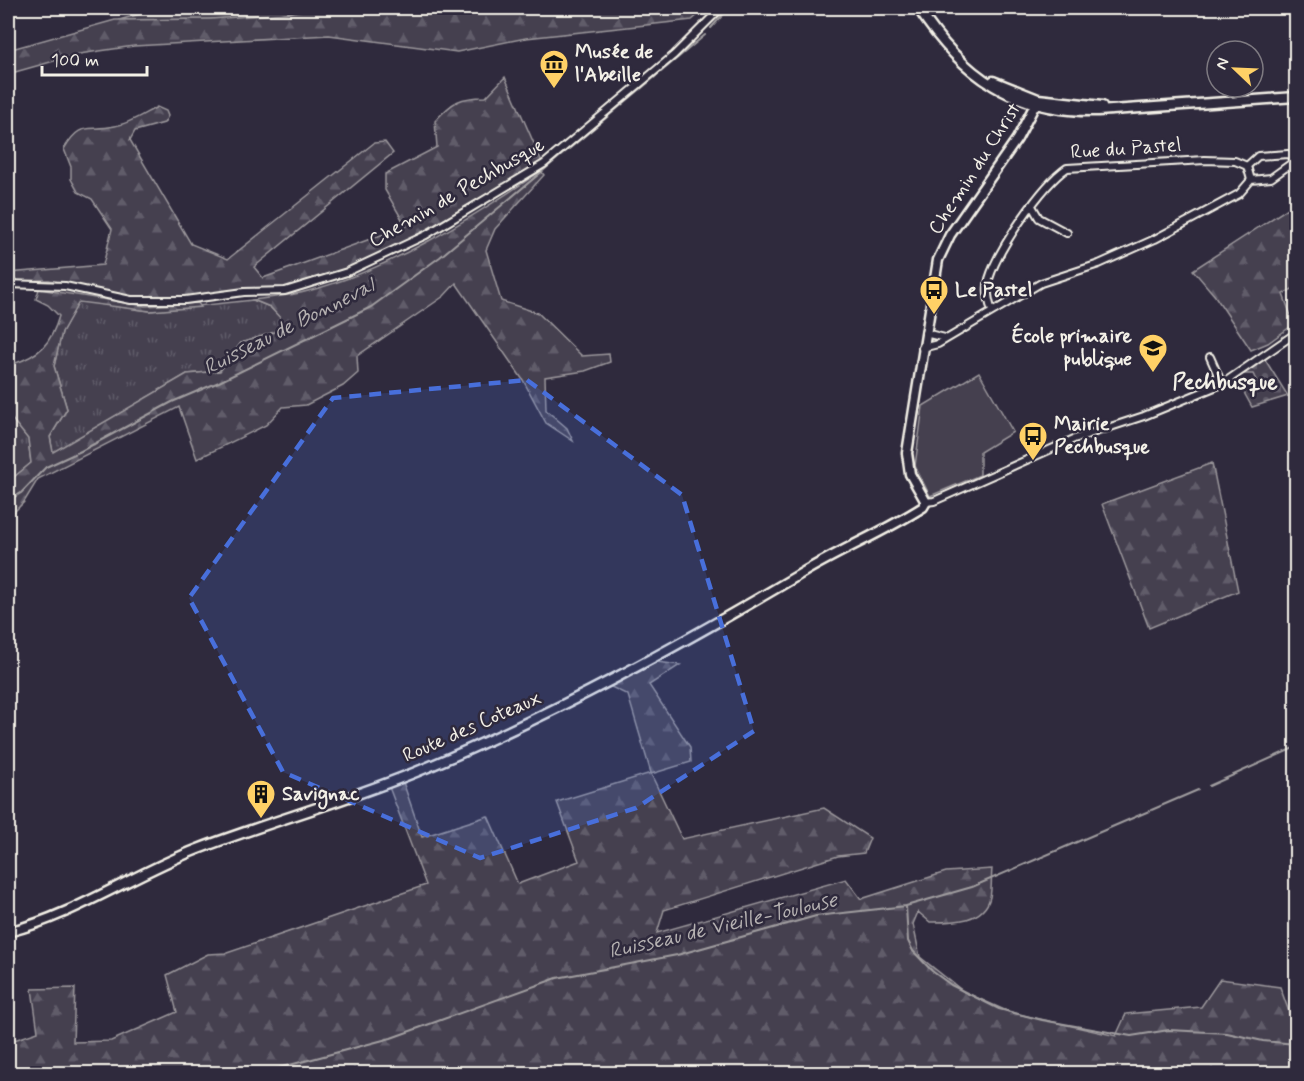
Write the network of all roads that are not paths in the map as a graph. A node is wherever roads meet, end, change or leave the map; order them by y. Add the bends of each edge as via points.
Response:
1 (721, 8) edge
2 (918, 8) edge
3 (1296, 97) edge
4 (1037, 102) junction
5 (1296, 159) edge
6 (1247, 166) junction
7 (1251, 180) junction
8 (1032, 206) junction
9 (1067, 233) dead end
10 (8, 285) edge
11 (992, 311) junction
12 (1296, 331) edge
13 (925, 333) junction
14 (946, 338) junction
15 (922, 348) junction
16 (1210, 357) dead end
17 (1222, 384) junction
18 (926, 502) junction
19 (8, 932) edge

1 - 10 street, Chemin de Pechbusque via 704,27 544,164 426,235 347,272 285,291 185,300 131,300 65,286
2 - 4 street via 970,69
3 - 4 street via 1129,107
4 - 13 street, Chemin du Christ via 1017,139 944,246 935,271
5 - 6 street via 1287,154 1258,156
5 - 7 street via 1271,178
6 - 7 street
6 - 8 street, Rue du Pastel via 1235,161 1205,160 1072,167 1061,172
7 - 11 street via 1239,194 1155,239 1099,264 1041,283
8 - 9 street via 1039,218
8 - 11 street, Rue du Pastel via 989,278
11 - 14 street
12 - 17 street
13 - 14 street
13 - 15 street, Chemin du Christ
14 - 15 street
15 - 18 street, Chemin du Christ via 907,462 912,481
16 - 17 street
17 - 18 street via 1074,439
18 - 19 street, Route des Coteaux via 899,523 835,554 724,619 488,741 371,789 169,860 75,908

